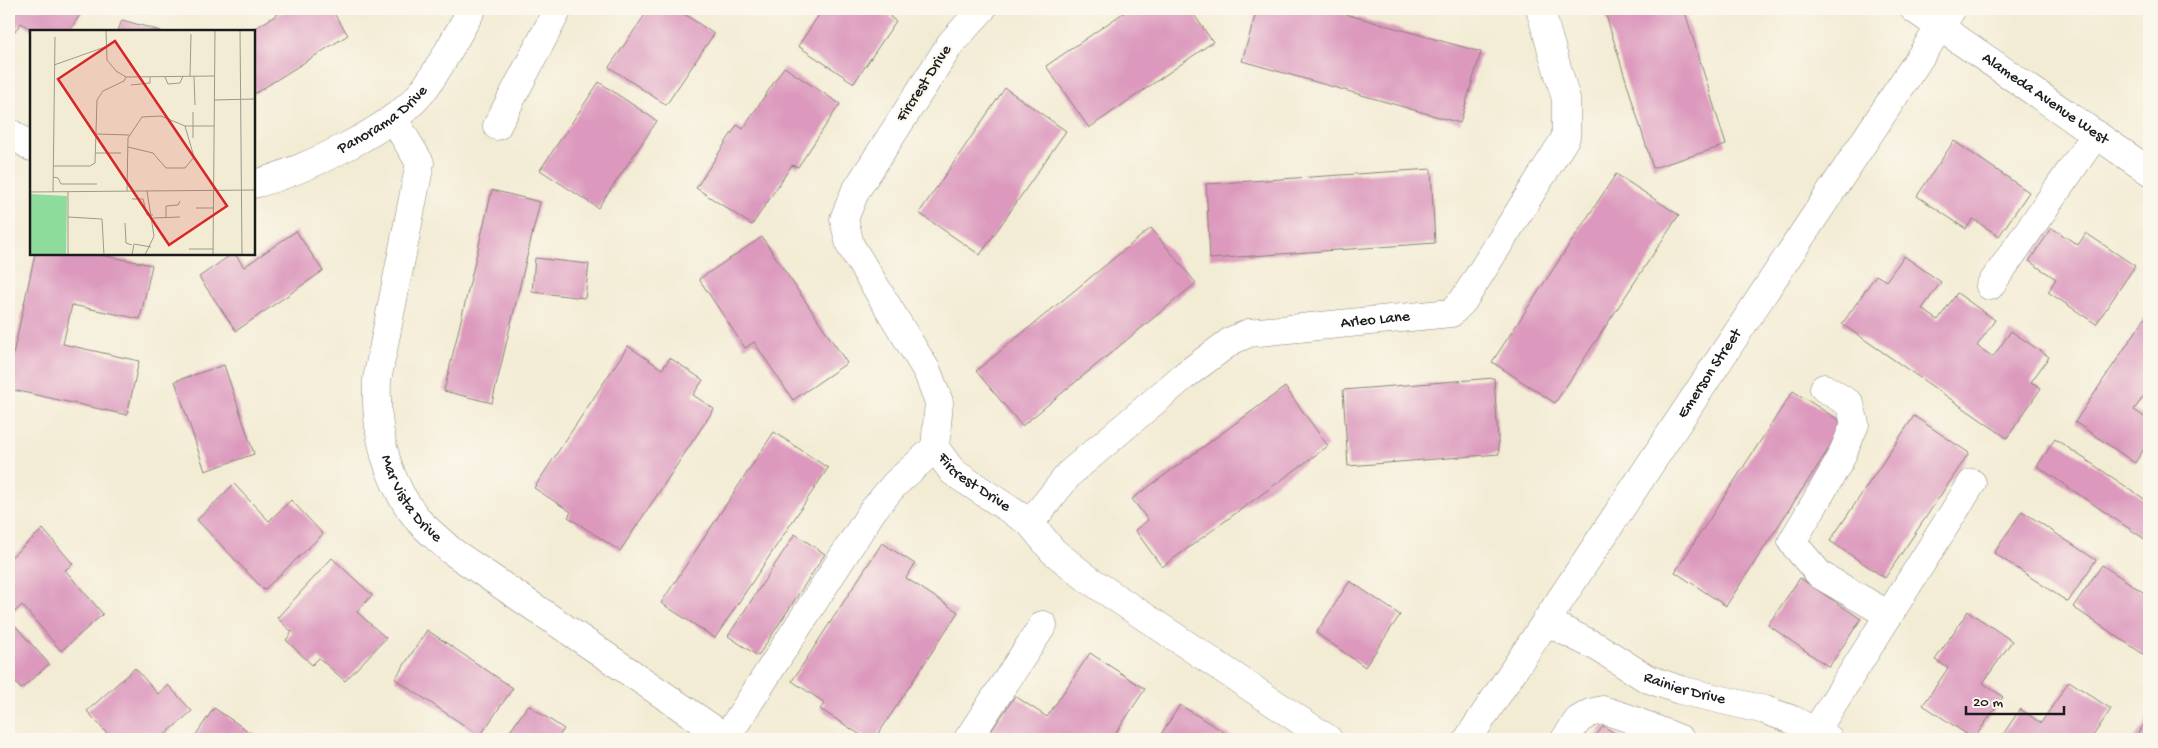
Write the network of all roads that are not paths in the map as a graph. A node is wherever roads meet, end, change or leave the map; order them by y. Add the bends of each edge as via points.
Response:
1 (472, 9) edge
2 (558, 9) edge
3 (982, 9) edge
4 (1540, 9) edge
5 (1914, 9) edge
6 (1946, 18) edge
7 (394, 118) junction
8 (497, 126) dead end
9 (9, 132) edge
10 (2096, 134) junction
11 (30, 145) edge
12 (2149, 171) edge
13 (255, 184) edge
14 (1990, 286) dead end
15 (1824, 388) dead end
16 (935, 448) junction
17 (1972, 483) dead end
18 (1030, 523) junction
19 (1889, 615) junction
20 (1547, 622) junction
21 (1043, 625) dead end
22 (1806, 732) edge
23 (727, 739) edge
24 (968, 739) edge
25 (1328, 739) edge
26 (1468, 739) edge
27 (1565, 739) edge
28 (1680, 739) edge

1 - 7 street, Panorama Drive via 425,89
2 - 8 street
3 - 16 street, Fircrest Drive via 950,43 854,192 844,219 850,245 927,371 940,402
4 - 18 street, Arleo Lane via 1566,99 1566,137 1463,301 1451,313 1249,334 1231,341 1184,376 1070,473
5 - 6 street, Alameda Avenue West
6 - 10 street, Alameda Avenue West
6 - 20 street, Emerson Street
7 - 13 street, Panorama Drive via 328,156
7 - 23 street, Mar Vista Drive via 420,163 377,380 376,411 380,440 394,482 419,520 450,550
9 - 11 street
10 - 12 street, Alameda Avenue West
10 - 14 street
15 - 19 street via 1850,404 1856,424 1839,462 1792,542 1820,576
16 - 18 street, Fircrest Drive via 953,472
16 - 23 street via 895,484 873,510
17 - 19 street
18 - 25 street, Fircrest Drive via 1053,551 1088,579
19 - 22 street
20 - 22 street, Rainier Drive via 1599,648 1646,678 1680,690 1765,710
20 - 26 street, Emerson Street
21 - 24 street
27 - 28 street via 1578,720 1603,710

